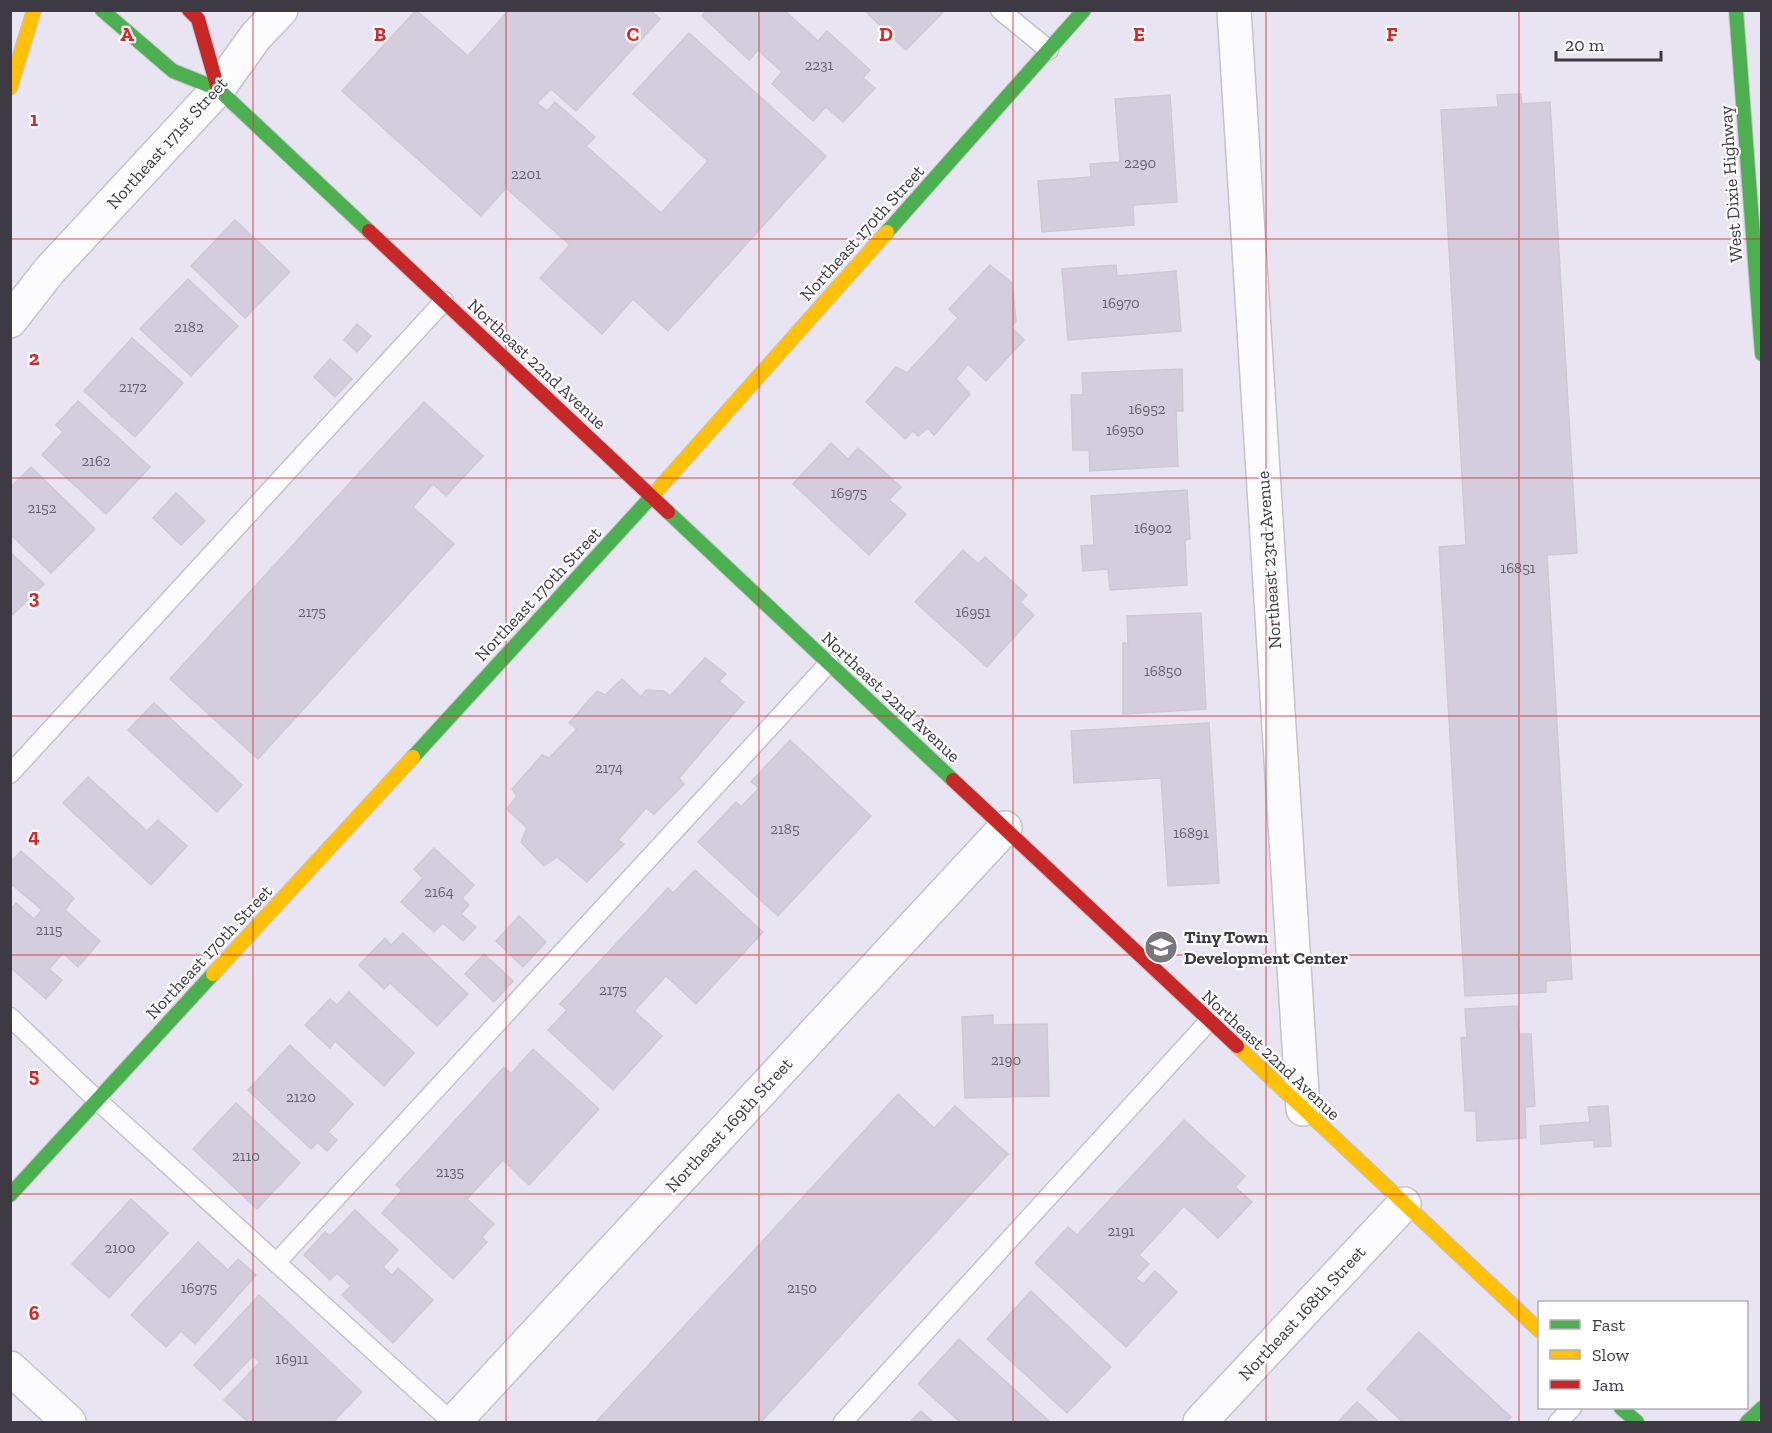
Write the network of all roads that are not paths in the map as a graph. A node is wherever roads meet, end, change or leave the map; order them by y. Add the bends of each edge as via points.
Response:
1 (34, 10) edge
2 (102, 10) edge
3 (189, 10) edge
4 (281, 10) edge
5 (1000, 10) edge
6 (1084, 10) edge
7 (1234, 10) edge
8 (1736, 10) edge
9 (1049, 50) junction
10 (10, 88) edge
11 (218, 89) junction
12 (49, 272) junction
13 (10, 301) edge
14 (444, 301) junction
15 (10, 321) edge
16 (1761, 354) edge
17 (652, 497) junction
18 (829, 663) junction
19 (10, 774) edge
20 (1005, 828) junction
21 (10, 1017) edge
22 (1209, 1021) junction
23 (98, 1100) junction
24 (1303, 1109) junction
25 (10, 1195) edge
26 (1404, 1204) junction
27 (276, 1263) junction
28 (1538, 1330) edge
29 (10, 1368) edge
30 (1761, 1408) edge
31 (1570, 1409) edge
32 (1623, 1409) edge
33 (69, 1422) edge
34 (453, 1422) edge
35 (843, 1422) edge
36 (1200, 1422) edge
37 (1558, 1422) edge
38 (1636, 1422) edge
39 (1746, 1422) edge

1 - 10 street
2 - 11 street, Northeast 22nd Avenue via 173,71
3 - 11 street via 198,19
4 - 11 street, Northeast 171st Street via 256,36
5 - 9 lane
6 - 9 street, Northeast 170th Street
7 - 24 street, Northeast 23rd Avenue
8 - 16 street, West Dixie Highway
9 - 17 street, Northeast 170th Street
11 - 12 street, Northeast 171st Street
11 - 14 street, Northeast 22nd Avenue
12 - 13 street, Northeast 171st Street
12 - 15 street, Northeast 171st Street
14 - 17 street, Northeast 22nd Avenue
14 - 19 lane
17 - 18 street, Northeast 22nd Avenue
17 - 23 street, Northeast 170th Street
18 - 20 street, Northeast 22nd Avenue
18 - 27 lane
20 - 22 street, Northeast 22nd Avenue
20 - 34 street, Northeast 169th Street
21 - 23 lane
22 - 24 street, Northeast 22nd Avenue
22 - 35 lane
23 - 25 street, Northeast 170th Street
23 - 27 lane
24 - 26 street, Northeast 22nd Avenue
26 - 28 street, Northeast 22nd Avenue
26 - 36 street, Northeast 168th Street
27 - 34 lane
29 - 33 street
30 - 39 street
31 - 37 lane
32 - 38 street

